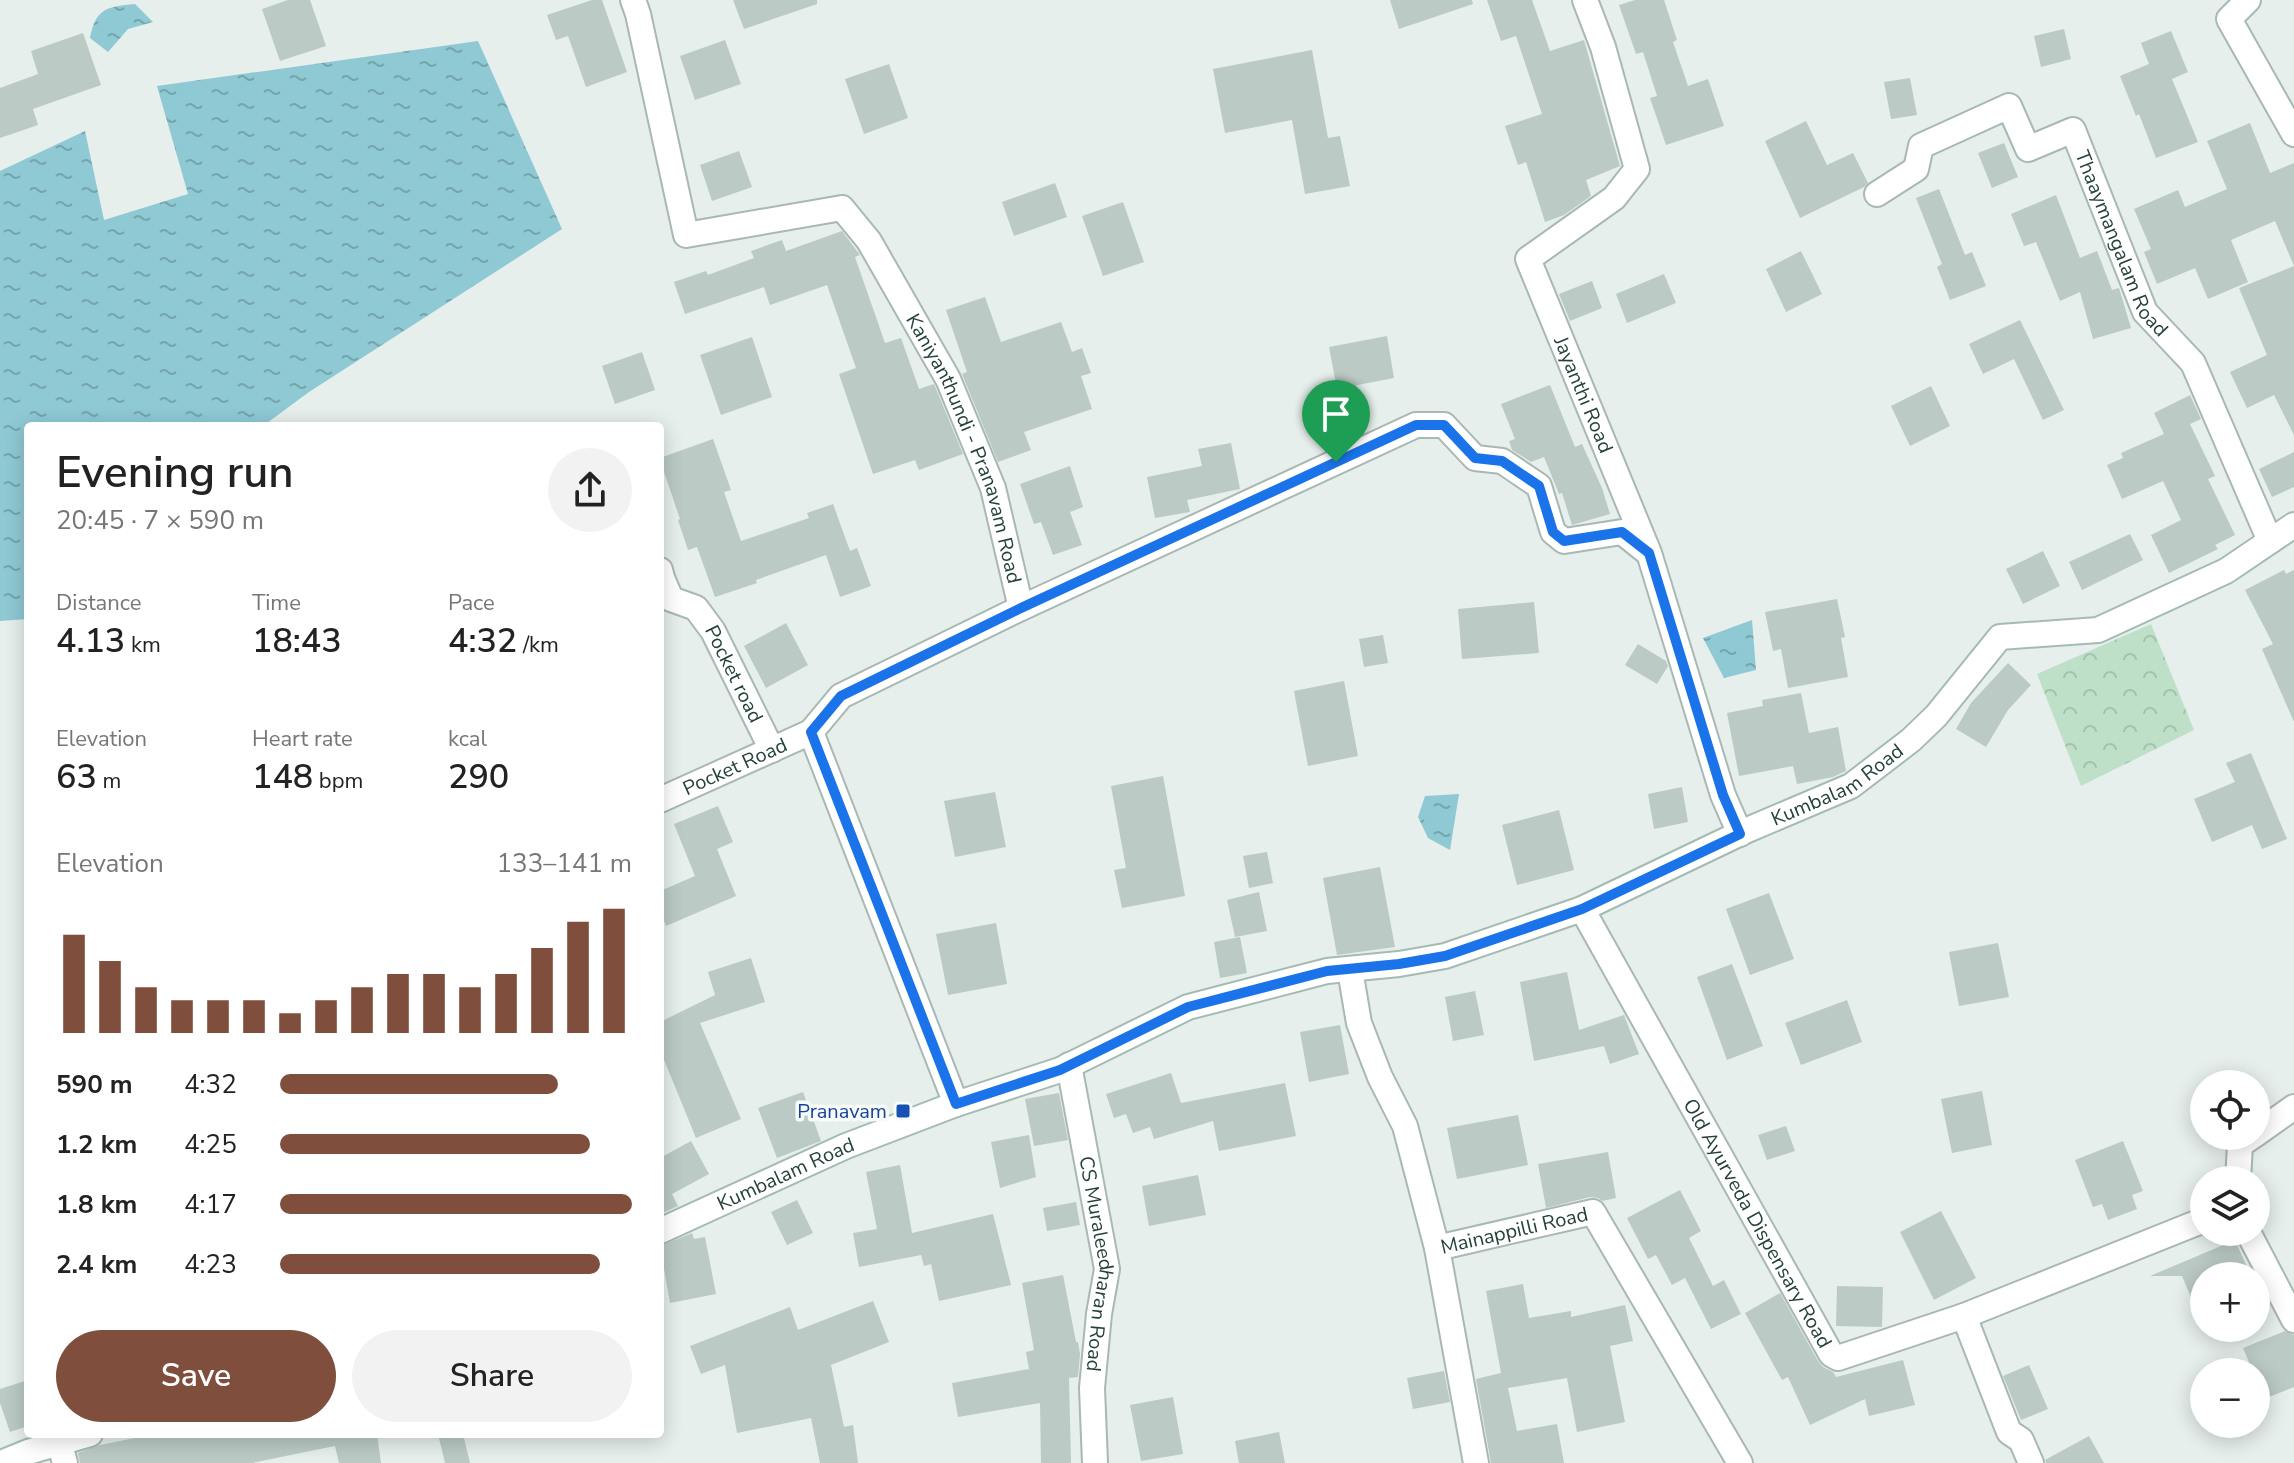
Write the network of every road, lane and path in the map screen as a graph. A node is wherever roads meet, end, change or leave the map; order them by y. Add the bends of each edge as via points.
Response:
1 (633, 0) edge
2 (1585, 0) edge
3 (2248, 0) edge
4 (2294, 134) edge
5 (1877, 194) dead end
6 (2294, 525) edge
7 (2270, 541) junction
8 (1649, 553) junction
9 (664, 581) edge
10 (1021, 608) junction
11 (811, 732) junction
12 (772, 750) junction
13 (664, 798) edge
14 (1740, 834) junction
15 (1582, 909) junction
16 (1350, 970) junction
17 (1069, 1065) junction
18 (956, 1104) junction
19 (2294, 1107) edge
20 (2270, 1124) edge
21 (2190, 1226) edge
22 (664, 1229) edge
23 (2255, 1246) edge
24 (1437, 1248) junction
25 (1964, 1316) junction
26 (2294, 1320) edge
27 (81, 1438) edge
28 (60, 1447) edge
29 (1, 1463) edge
30 (1095, 1463) edge
31 (1476, 1463) edge
32 (1740, 1463) edge
33 (2031, 1463) edge

1 - 10 street, Kaniyanthundi - Pranavam Road via 686,235 842,208 869,241 948,379 993,488
2 - 8 street, Jayanthi Road via 1637,169 1614,198 1528,259
3 - 4 street via 2229,19
5 - 7 street, Thaaymangalam Road via 1916,169 1921,146 2009,106 2028,149 2073,130 2145,312 2193,363
6 - 7 street, Kumbalam Road
7 - 14 street, Kumbalam Road via 2226,571 2098,630 2000,637 1936,716 1888,758 1851,786
8 - 10 street via 1622,532 1564,541 1553,532 1539,486 1502,461 1475,458 1444,425 1416,425
8 - 14 street, Jayanthi Road via 1723,795
9 - 12 street, Pocket road via 671,599 696,608 713,631
10 - 11 street, Kaniyanthundi - Pranavam Road via 841,696
11 - 12 street, Pocket Road
11 - 18 street
12 - 13 street, Pocket Road
14 - 15 street, Kumbalam Road
15 - 16 street, Kumbalam Road via 1445,956
15 - 25 street, Old Ayurveda Dispensary Road via 1831,1354 1838,1358
16 - 17 street, Kumbalam Road via 1327,971 1188,1007
16 - 24 street, Mainappilli Road via 1359,1023 1405,1126
17 - 18 street, Kumbalam Road
17 - 30 street, CS Muraleedharan Road via 1107,1269 1092,1388
18 - 22 street, Kumbalam Road via 846,1146
19 - 20 street
21 - 25 street
23 - 26 street
24 - 31 street
24 - 32 street, Mainappilli Road via 1593,1212
25 - 33 street via 2009,1432 2021,1440
27 - 28 street
28 - 29 street

